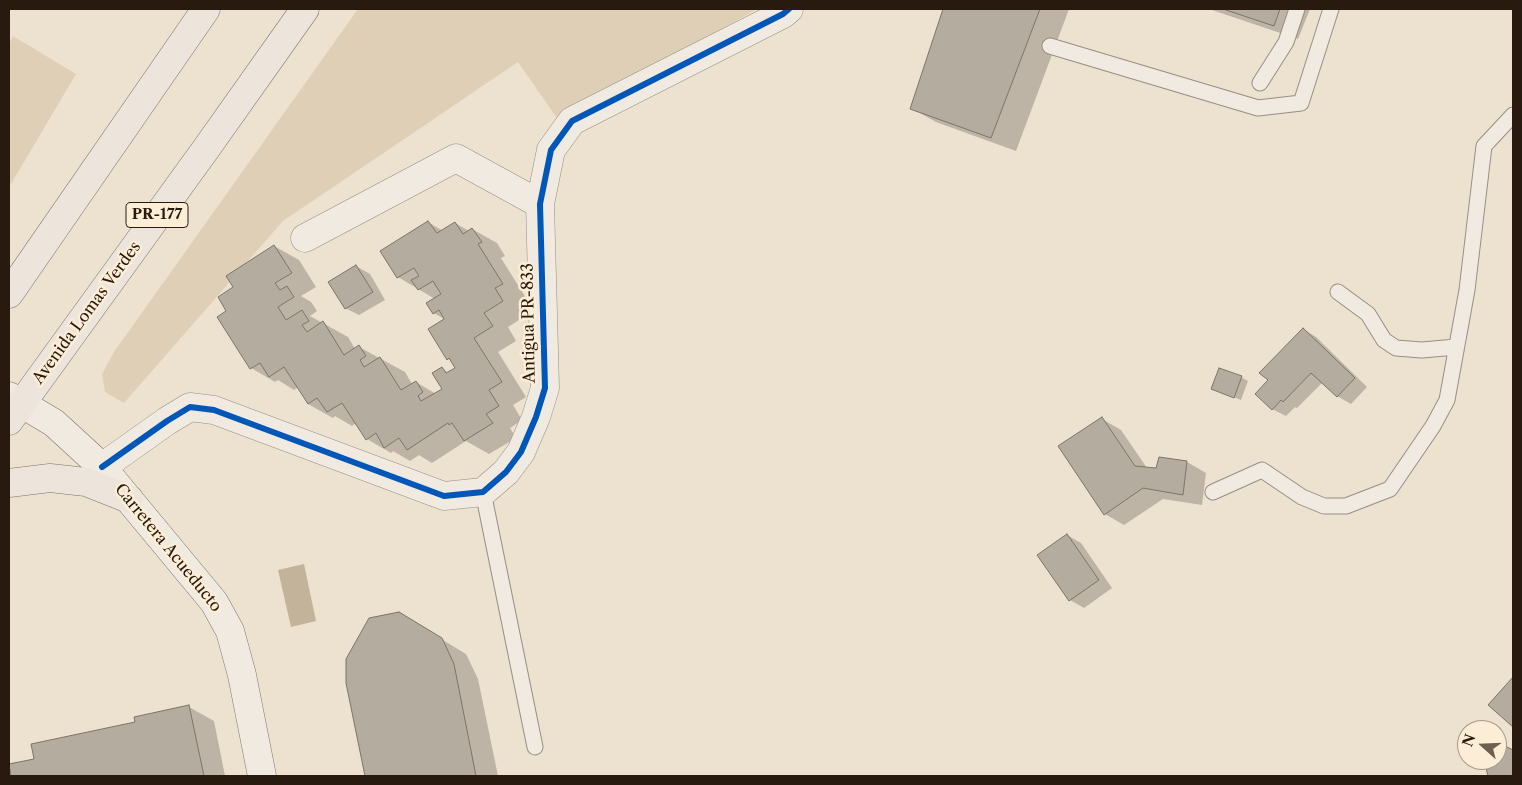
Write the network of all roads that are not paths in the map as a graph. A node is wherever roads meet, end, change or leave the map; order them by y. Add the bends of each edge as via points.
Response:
1 (206, 9) edge
2 (305, 9) edge
3 (789, 9) edge
4 (1296, 9) edge
5 (1331, 9) edge
6 (1050, 46) dead end
7 (1260, 83) dead end
8 (1513, 116) edge
9 (540, 204) junction
10 (305, 238) dead end
11 (1338, 292) dead end
12 (9, 294) edge
13 (1456, 347) junction
14 (13, 407) edge
15 (102, 467) junction
16 (9, 483) edge
17 (483, 492) junction
18 (1213, 492) dead end
19 (129, 499) junction
20 (535, 747) dead end
21 (262, 776) edge

1 - 12 highway
2 - 14 highway, Avenida Lomas Verdes / PR-177
3 - 9 street, Antigua PR-833 via 572,120 551,150
4 - 7 lane via 1286,42
5 - 6 lane via 1302,103 1258,108
8 - 13 lane via 1484,146 1467,290
9 - 10 street via 456,158
9 - 17 street, Antigua PR-833 via 545,388 520,452 506,472
11 - 13 lane via 1368,314 1384,340 1396,348
13 - 18 lane via 1447,400 1390,489 1346,506 1324,506 1302,498 1262,470
14 - 15 street, Carretera Acueducto via 54,424
15 - 17 street via 190,407 214,410 444,496
15 - 19 street, Carretera Acueducto
16 - 19 highway via 50,478 86,482
17 - 20 lane
19 - 21 street, Carretera Acueducto via 214,602 230,631

